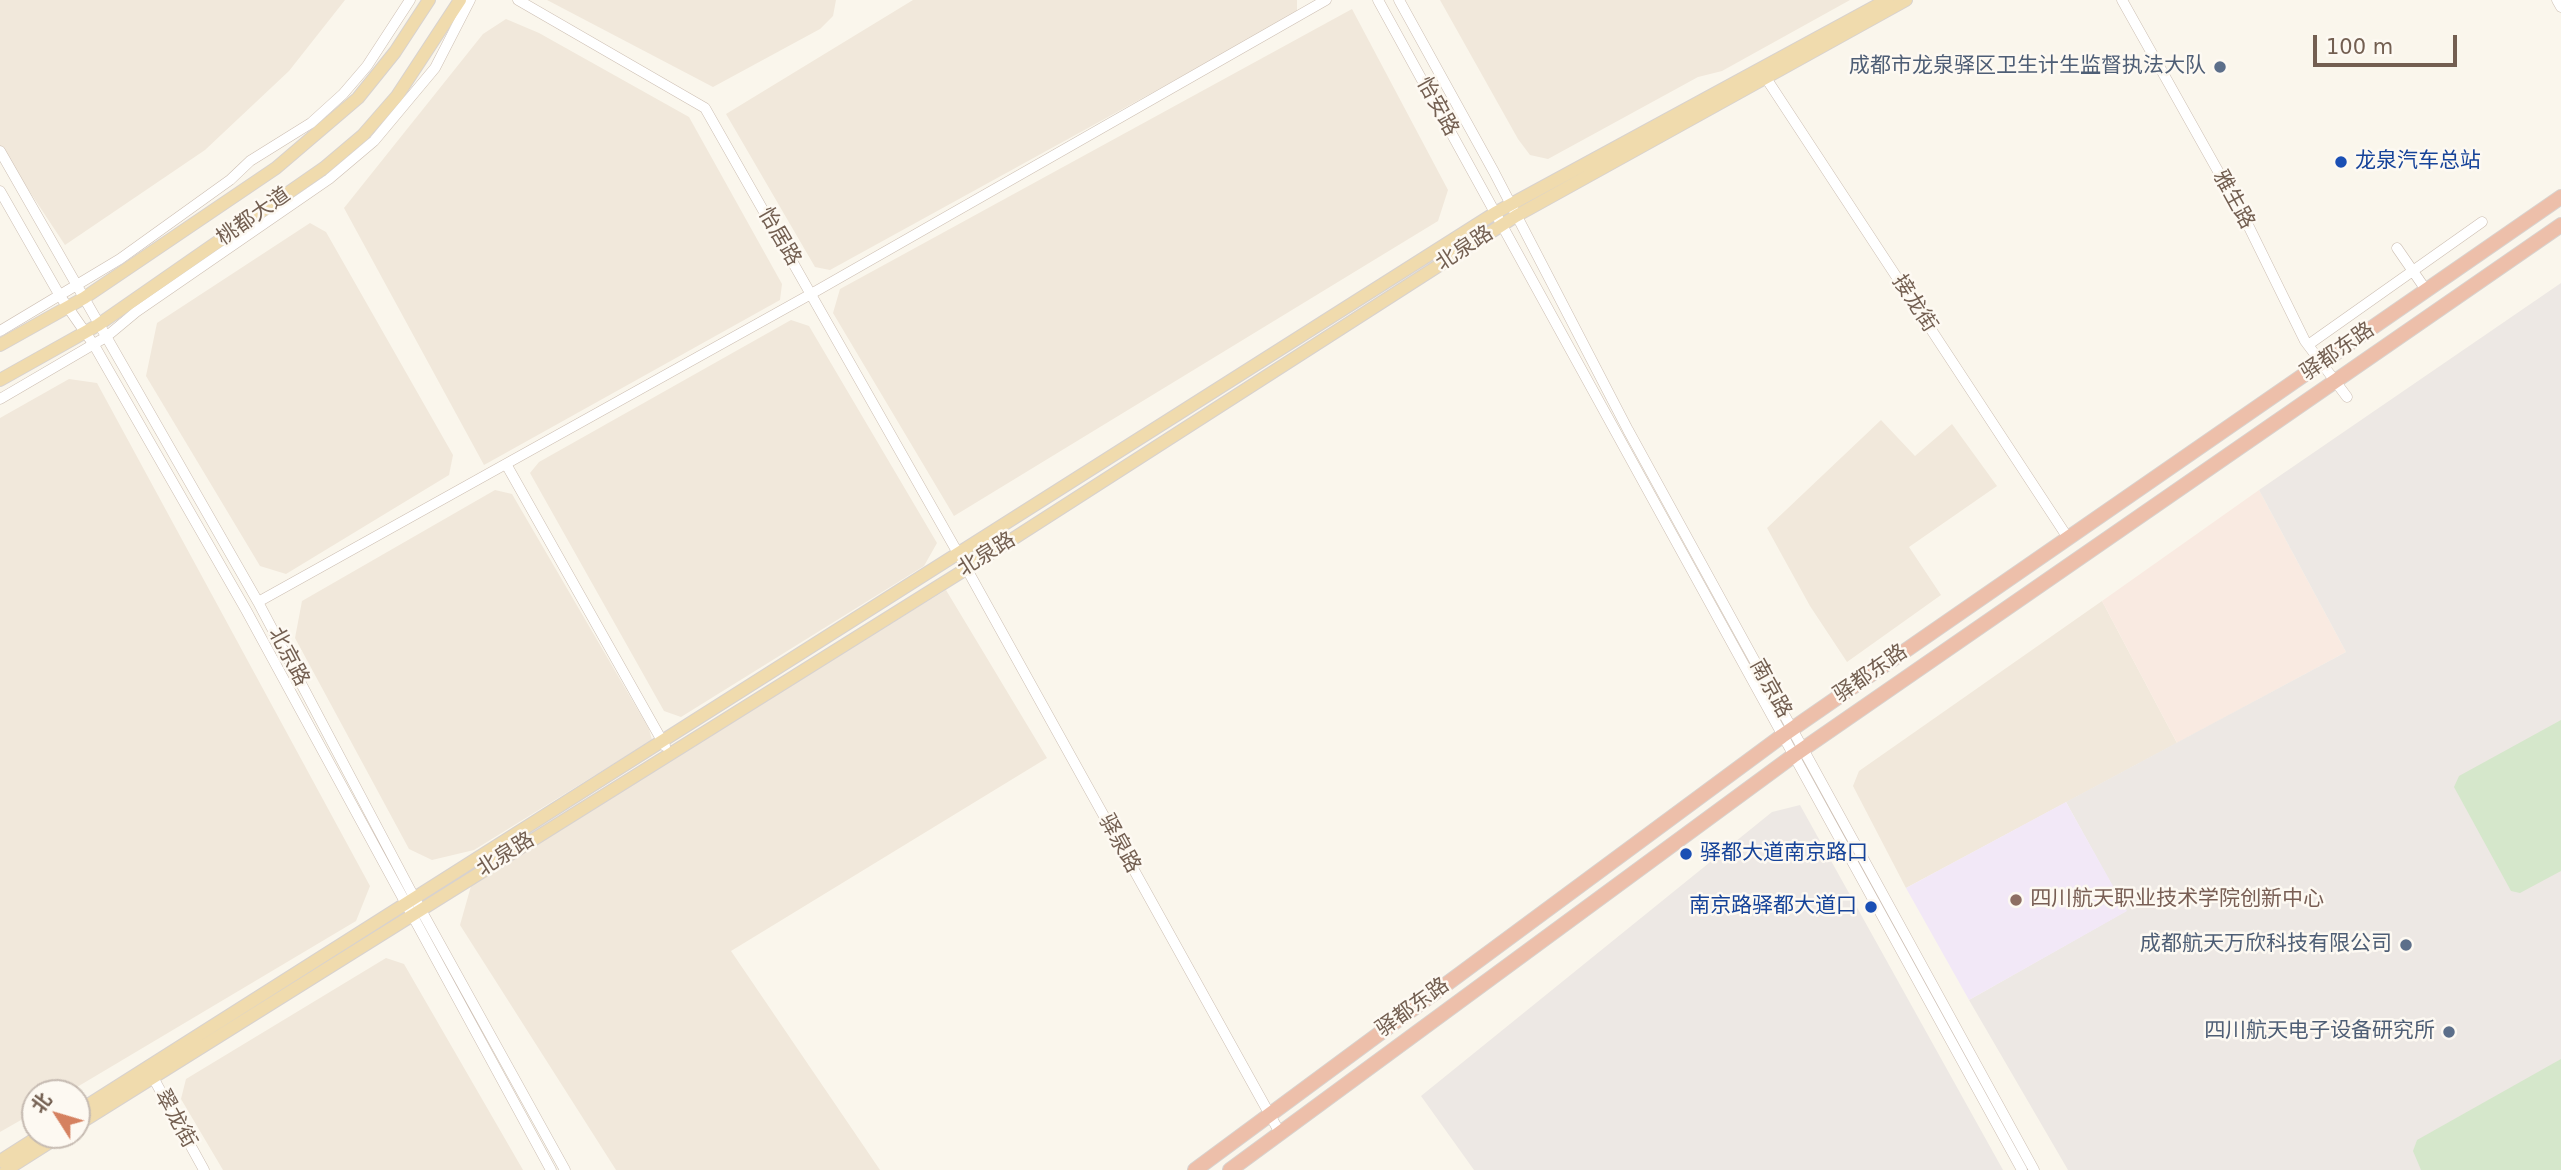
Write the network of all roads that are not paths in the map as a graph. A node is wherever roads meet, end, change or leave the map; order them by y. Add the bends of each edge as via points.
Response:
1 (410, 0) edge
2 (429, 0) edge
3 (460, 0) edge
4 (470, 0) edge
5 (517, 0) edge
6 (1326, 0) edge
7 (1378, 0) edge
8 (1399, 0) edge
9 (1887, 0) edge
10 (1906, 0) edge
11 (2122, 0) edge
12 (2557, 0) edge
13 (2561, 7) edge
14 (1763, 74) junction
15 (0, 151) edge
16 (0, 191) edge
17 (2561, 197) edge
18 (1513, 211) junction
19 (1499, 219) junction
20 (2482, 222) dead end
21 (2561, 225) edge
22 (2397, 248) dead end
23 (2412, 271) junction
24 (77, 286) junction
25 (2426, 290) junction
26 (811, 294) junction
27 (60, 296) junction
28 (84, 298) junction
29 (68, 308) junction
30 (98, 325) junction
31 (0, 331) edge
32 (84, 333) junction
33 (106, 337) junction
34 (0, 345) edge
35 (93, 345) junction
36 (2308, 345) junction
37 (2321, 363) junction
38 (0, 380) edge
39 (2334, 381) junction
40 (2347, 397) dead end
41 (0, 399) edge
42 (506, 464) junction
43 (2068, 538) junction
44 (959, 555) junction
45 (966, 569) junction
46 (258, 602) junction
47 (1787, 733) junction
48 (666, 748) junction
49 (1798, 753) junction
50 (413, 907) junction
51 (150, 1072) junction
52 (91, 1104) edge
53 (91, 1115) edge
54 (1269, 1115) junction
55 (1280, 1133) junction
56 (21, 1148) edge
57 (39, 1149) edge
58 (0, 1161) edge
59 (6, 1170) edge
60 (204, 1170) edge
61 (551, 1170) edge
62 (565, 1170) edge
63 (1195, 1170) edge
64 (1230, 1170) edge
65 (2022, 1170) edge
66 (2034, 1170) edge

1 - 24 street via 367,66 311,123 270,147 221,187
2 - 28 main road, 桃都大道 via 358,98 276,168
3 - 30 main road, 桃都大道 via 397,96 363,135 324,168
4 - 33 street via 435,68 373,141 330,179
5 - 26 street, 怡居路 via 705,108
6 - 26 street
7 - 19 street, 怡安路
8 - 18 street, 怡安路
9 - 14 main road, 北泉路
10 - 14 main road, 北泉路
11 - 36 street, 雅生路 via 2246,222
12 - 13 street
14 - 18 main road, 北泉路
14 - 43 street, 接龙街
15 - 24 street, 北京路
16 - 27 street, 北京路
17 - 25 highway, 驿都东路
18 - 19 main road, 北泉路
18 - 47 street, 南京路
19 - 44 main road, 北泉路
19 - 45 main road, 北泉路
19 - 47 street, 怡安路
20 - 23 street
21 - 39 highway, 驿都东路
22 - 23 street
23 - 25 street
23 - 36 street
24 - 27 street
24 - 28 street, 北京路
25 - 37 highway, 驿都东路
26 - 42 street
26 - 44 street, 怡居路
27 - 29 street, 北京路
27 - 31 street
28 - 29 main road, 桃都大道
28 - 30 street, 北京路
29 - 32 street, 北京路
29 - 34 main road, 桃都大道
30 - 32 main road, 桃都大道
30 - 33 street, 北京路
32 - 35 street, 北京路
32 - 38 main road, 桃都大道
33 - 35 street
33 - 46 street, 北京路
35 - 41 street
35 - 50 street, 北京路
36 - 37 street, 雅生路
37 - 39 street, 雅生路
37 - 43 highway, 驿都东路
39 - 40 street, 雅生路
39 - 49 highway, 驿都东路
42 - 46 street
42 - 48 street
43 - 47 highway, 驿都东路
44 - 45 street, 驿泉路
44 - 48 main road, 北泉路
45 - 48 main road, 北泉路
45 - 54 street, 驿泉路
46 - 50 street, 北京路
47 - 49 street, 南京路
47 - 54 highway, 驿都东路
48 - 50 main road, 北泉路
49 - 55 highway, 驿都东路
49 - 65 street
49 - 66 street, 南京路
50 - 51 main road, 北泉路
50 - 61 street, 北京路
50 - 62 street, 北京路
51 - 52 main road, 北泉路
51 - 53 main road, 北泉路
51 - 60 street, 翠龙街
54 - 55 street, 驿泉路
54 - 63 highway, 驿都东路
55 - 64 highway, 驿都东路
56 - 58 main road
57 - 59 main road

